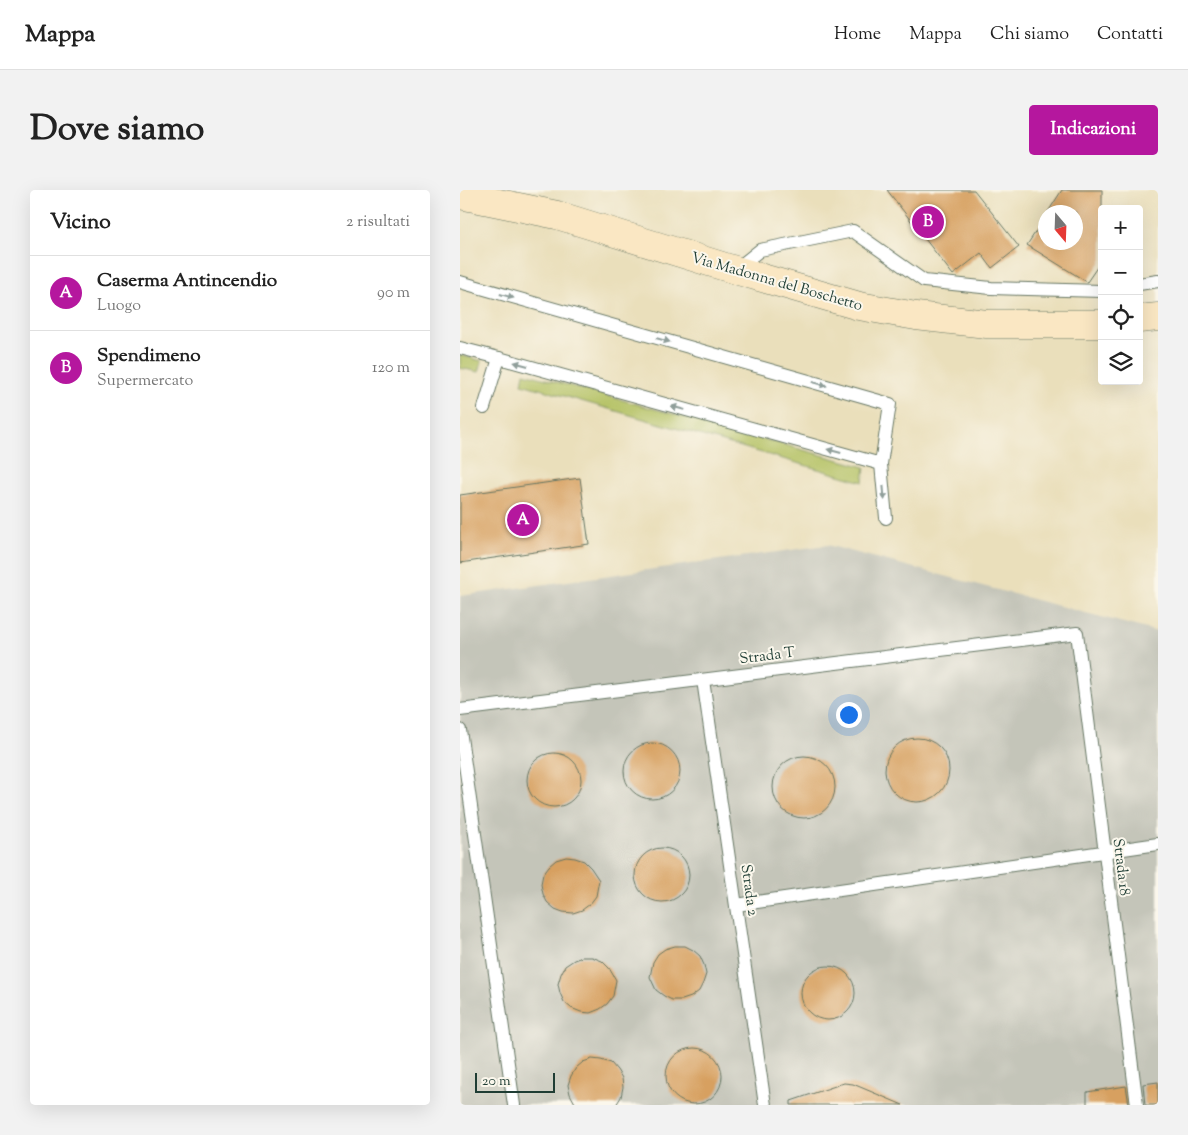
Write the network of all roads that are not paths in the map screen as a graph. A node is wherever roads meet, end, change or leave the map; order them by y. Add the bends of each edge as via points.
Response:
1 (460, 195) edge
2 (735, 270) junction
3 (1158, 281) edge
4 (460, 282) edge
5 (1143, 283) edge
6 (1098, 291) edge
7 (1158, 317) edge
8 (1143, 319) edge
9 (1098, 324) edge
10 (460, 348) edge
11 (499, 358) junction
12 (484, 408) dead end
13 (881, 464) junction
14 (886, 518) dead end
15 (1077, 633) joint
16 (703, 680) junction
17 (460, 710) edge
18 (460, 730) edge
19 (1158, 844) edge
20 (1104, 851) junction
21 (736, 904) junction
22 (514, 1105) edge
23 (765, 1105) edge
24 (1137, 1105) edge

1 - 2 main road, Via Madonna del Boschetto via 557,215
2 - 6 lane via 760,250 852,231 924,281 991,288
2 - 9 main road, Via Madonna del Boschetto via 859,306 916,316 987,324
3 - 5 lane
4 -> 13 lane via 890,404
7 - 8 main road
10 - 11 lane
11 - 12 lane
13 -> 11 lane
13 -> 14 lane
15 - 16 lane, Strada T
15 - 20 lane, Strada 18
16 - 17 lane, Strada T
16 - 21 lane, Strada 2
18 - 22 lane
19 - 20 lane
20 - 21 lane
20 - 24 lane, Strada 18
21 - 23 lane, Strada 2

